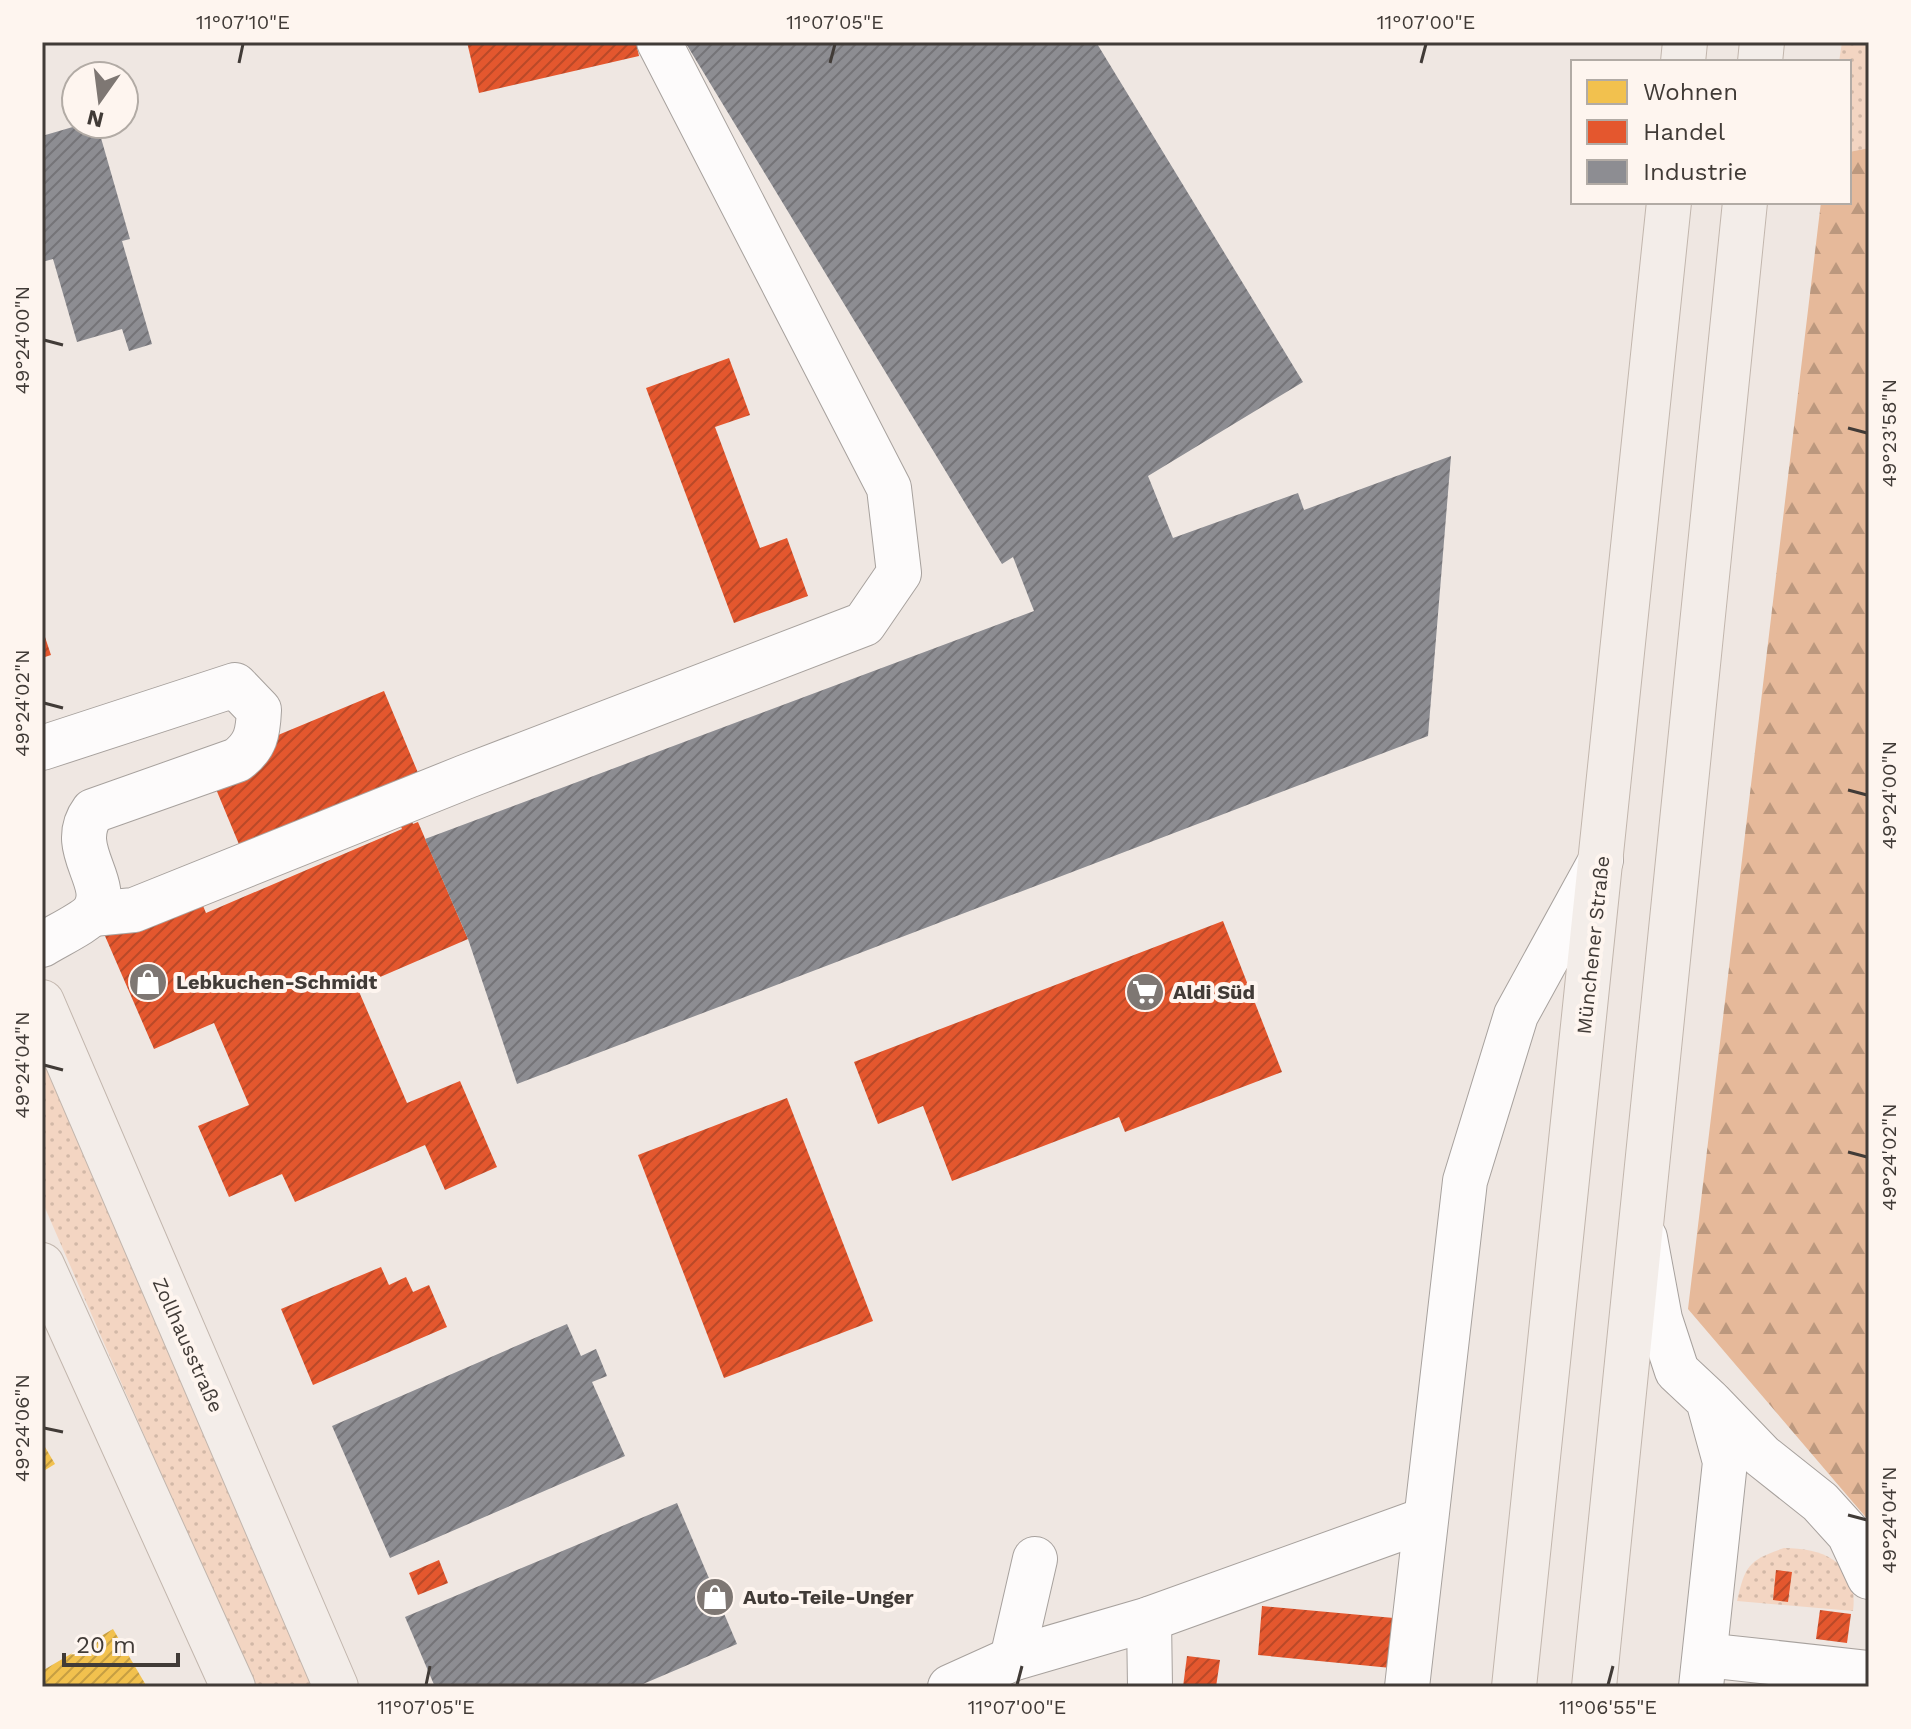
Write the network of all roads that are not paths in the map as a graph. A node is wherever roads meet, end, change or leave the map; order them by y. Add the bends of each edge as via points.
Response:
1 (659, 42) edge
2 (1669, 204) edge
3 (1745, 204) edge
4 (42, 748) edge
5 (1601, 860) junction
6 (93, 914) junction
7 (42, 945) edge
8 (42, 1002) edge
9 (1642, 1222) junction
10 (42, 1265) edge
11 (1708, 1400) junction
12 (1424, 1520) junction
13 (1035, 1559) dead end
14 (1869, 1577) edge
15 (1149, 1619) junction
16 (1012, 1659) junction
17 (1703, 1671) edge
18 (1869, 1673) edge
19 (233, 1687) edge
20 (336, 1687) edge
21 (950, 1687) edge
22 (1150, 1687) edge
23 (1407, 1687) edge
24 (1514, 1687) edge
25 (1594, 1687) edge

1 - 6 street via 889,488 899,573 864,624 134,910
2 - 5 main road, Münchener Straße
3 - 9 main road
4 - 6 street via 235,685 259,710 252,750 237,760 93,811 84,823 83,837 100,898
5 - 12 street via 1516,1015 1465,1181
5 - 24 main road, Münchener Straße
6 - 7 street
8 - 20 main road, Zollhausstraße
9 - 11 street via 1660,1319 1677,1371
9 - 25 main road
10 - 19 main road
11 - 14 street via 1762,1456 1820,1502 1849,1534
11 - 17 street via 1725,1462
12 - 15 street
12 - 23 street
13 - 16 street
15 - 16 street
15 - 22 street
16 - 21 street
17 - 18 street

